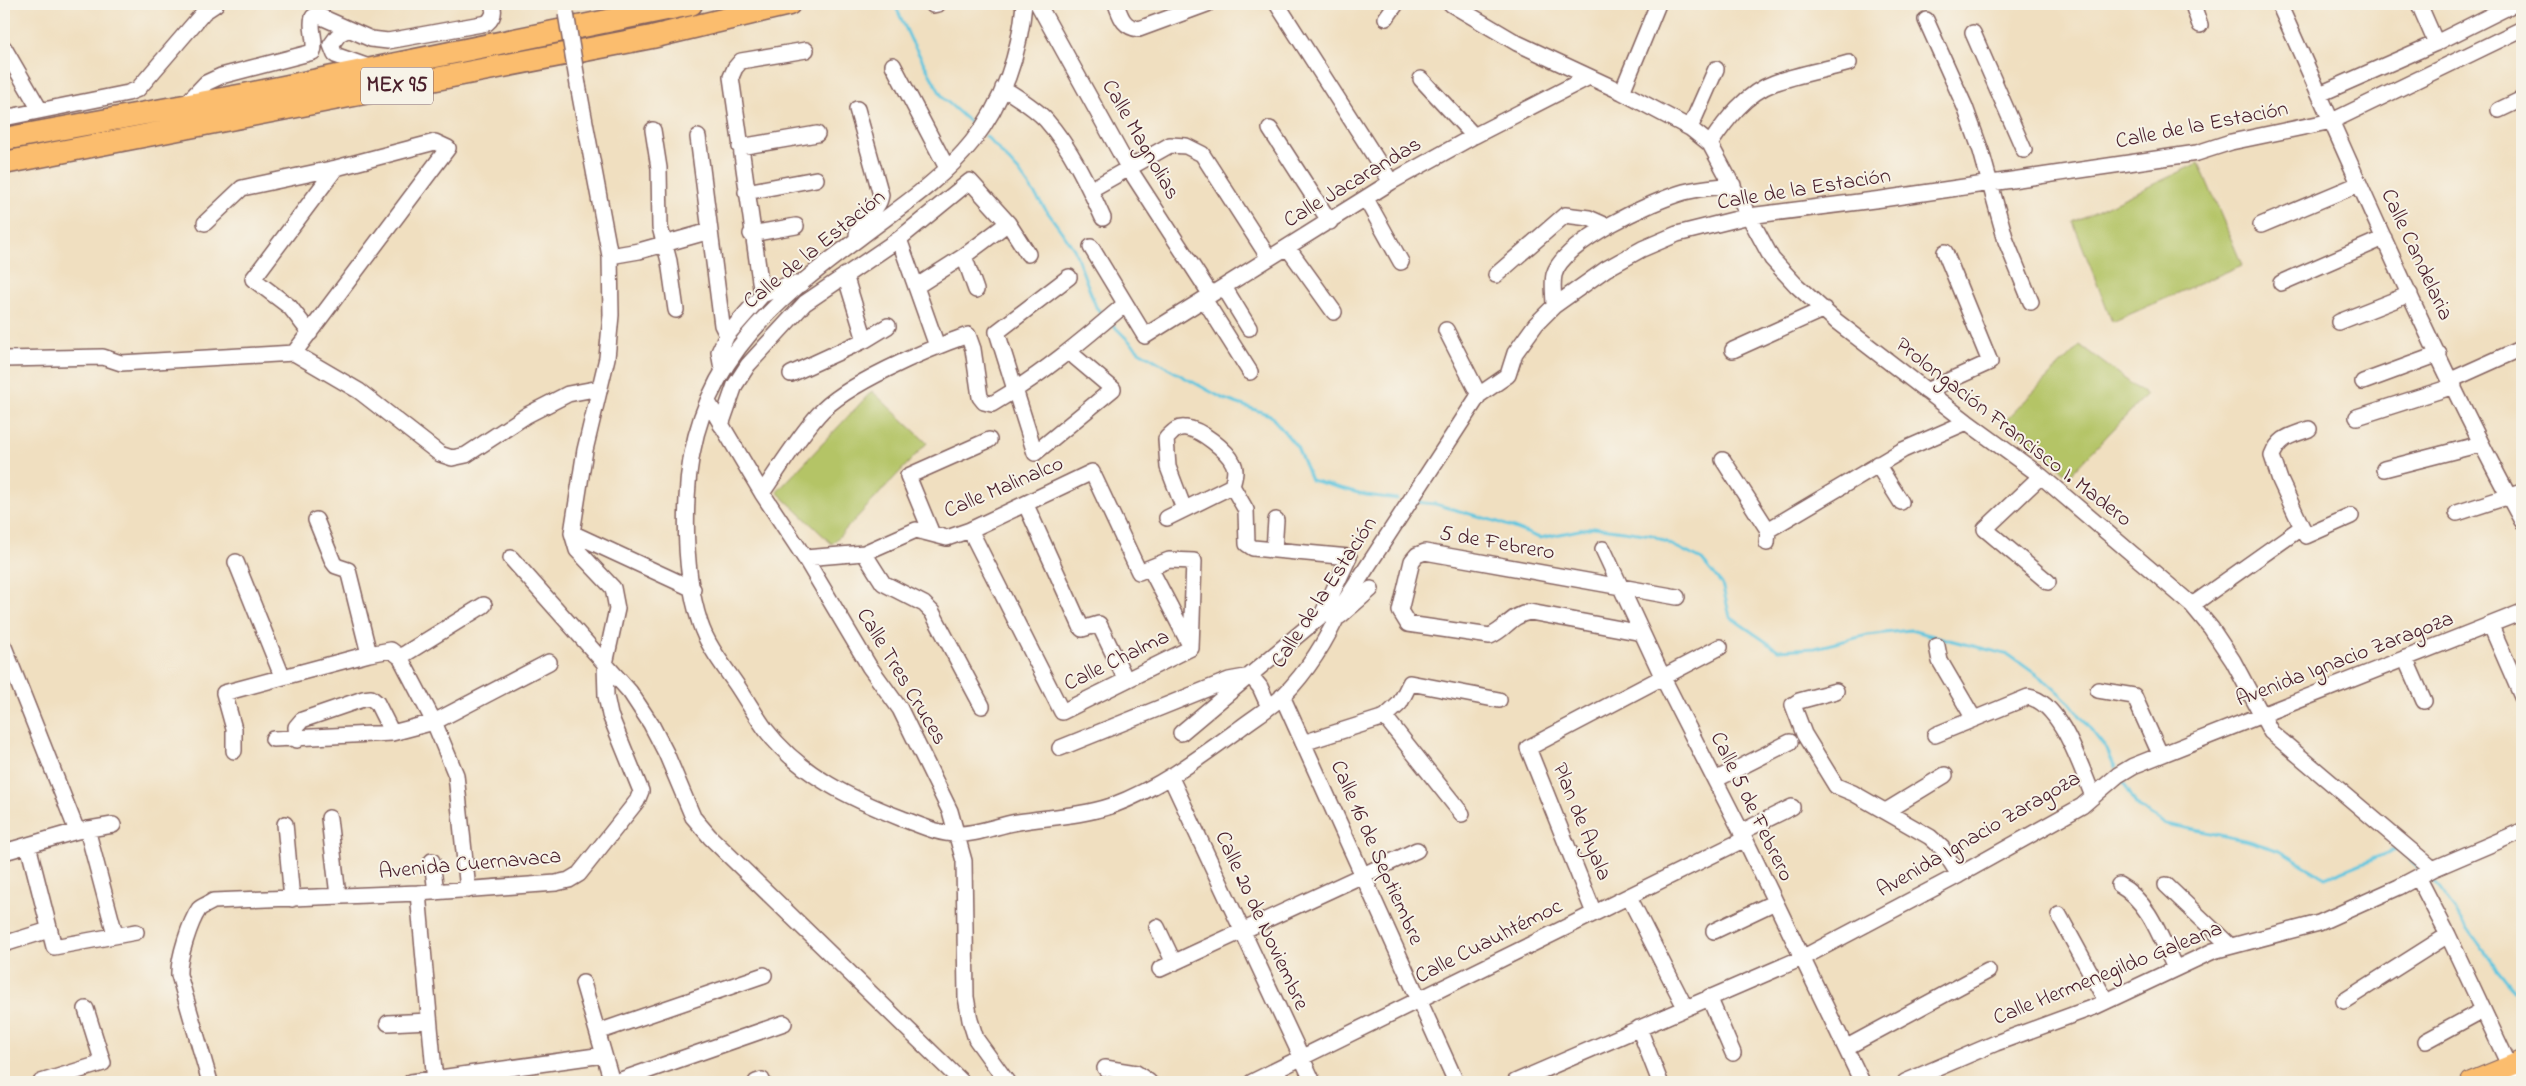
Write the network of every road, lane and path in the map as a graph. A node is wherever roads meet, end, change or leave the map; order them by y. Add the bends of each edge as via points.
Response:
1 (216, 4) edge
2 (492, 4) edge
3 (691, 4) edge
4 (789, 4) edge
5 (1024, 4) edge
6 (1038, 4) edge
7 (1116, 4) edge
8 (1207, 4) edge
9 (1277, 4) edge
10 (1396, 4) edge
11 (1451, 4) edge
12 (1658, 4) edge
13 (2196, 4) edge
14 (2279, 4) edge
15 (2418, 4) edge
16 (2514, 4) edge
17 (565, 8) edge
18 (1386, 18) dead end
19 (1926, 20) dead end
20 (2200, 25) dead end
21 (2522, 29) edge
22 (347, 30) junction
23 (1973, 33) dead end
24 (2436, 43) junction
25 (4, 48) edge
26 (806, 50) dead end
27 (1850, 63) dead end
28 (893, 65) dead end
29 (374, 68) junction
30 (1716, 69) dead end
31 (1589, 77) junction
32 (1421, 79) dead end
33 (1003, 88) junction
34 (1622, 92) junction
35 (2320, 94) junction
36 (2522, 99) edge
37 (186, 104) junction
38 (857, 109) dead end
39 (40, 110) junction
40 (2499, 110) dead end
41 (4, 118) edge
42 (2332, 121) junction
43 (1690, 128) junction
44 (1270, 129) dead end
45 (653, 130) dead end
46 (818, 134) dead end
47 (1474, 136) junction
48 (698, 137) dead end
49 (4, 138) edge
50 (1710, 144) junction
51 (740, 146) junction
52 (2024, 150) dead end
53 (4, 163) edge
54 (1128, 167) junction
55 (336, 168) junction
56 (947, 168) junction
57 (816, 179) dead end
58 (1391, 182) junction
59 (1989, 182) junction
60 (2359, 184) junction
61 (1733, 185) junction
62 (1090, 190) junction
63 (746, 192) junction
64 (1366, 199) junction
65 (1748, 216) junction
66 (1103, 218) dead end
67 (1330, 222) junction
68 (205, 223) dead end
69 (1008, 223) junction
70 (2261, 225) dead end
71 (796, 226) dead end
72 (1608, 226) junction
73 (710, 231) junction
74 (751, 234) junction
75 (2384, 238) junction
76 (857, 239) junction
77 (899, 239) junction
78 (663, 243) junction
79 (1091, 247) dead end
80 (1288, 248) junction
81 (1945, 252) dead end
82 (1028, 254) dead end
83 (610, 256) junction
84 (964, 256) junction
85 (1269, 258) junction
86 (1401, 262) dead end
87 (845, 275) junction
88 (1496, 275) dead end
89 (1069, 277) dead end
90 (2281, 283) dead end
91 (802, 284) junction
92 (917, 286) junction
93 (976, 290) dead end
94 (1213, 294) junction
95 (2410, 294) junction
96 (762, 295) junction
97 (2031, 302) dead end
98 (1124, 305) junction
99 (1554, 306) junction
100 (1824, 309) junction
101 (676, 310) dead end
102 (1334, 312) dead end
103 (2339, 322) dead end
104 (888, 326) dead end
105 (1249, 328) dead end
106 (1446, 330) dead end
107 (310, 333) junction
108 (727, 335) junction
109 (865, 340) junction
110 (937, 346) junction
111 (2522, 348) edge
112 (1733, 350) dead end
113 (1070, 352) junction
114 (294, 353) junction
115 (2439, 354) junction
116 (4, 359) edge
117 (722, 369) junction
118 (1250, 372) dead end
119 (791, 374) dead end
120 (2363, 382) dead end
121 (2453, 383) junction
122 (600, 388) junction
123 (1016, 390) junction
124 (1926, 391) junction
125 (1479, 395) junction
126 (708, 402) junction
127 (2357, 417) dead end
128 (1966, 422) junction
129 (721, 425) junction
130 (2309, 429) dead end
131 (989, 440) dead end
132 (2480, 444) junction
133 (1723, 460) dead end
134 (1877, 464) junction
135 (2384, 469) dead end
136 (2041, 476) junction
137 (1232, 486) junction
138 (762, 493) junction
139 (2516, 495) edge
140 (1901, 502) dead end
141 (1026, 505) junction
142 (1184, 509) junction
143 (2457, 512) dead end
144 (2351, 516) dead end
145 (1167, 518) dead end
146 (316, 520) dead end
147 (1276, 520) dead end
148 (2522, 521) edge
149 (2302, 527) junction
150 (970, 530) junction
151 (572, 533) junction
152 (932, 534) junction
153 (1274, 550) junction
154 (1604, 550) dead end
155 (864, 553) junction
156 (511, 558) dead end
157 (805, 558) junction
158 (236, 562) dead end
159 (1150, 568) junction
160 (2048, 582) dead end
161 (1622, 588) junction
162 (693, 589) junction
163 (1371, 589) dead end
164 (1677, 597) dead end
165 (484, 605) dead end
166 (2192, 606) junction
167 (2522, 612) edge
168 (1336, 620) junction
169 (2492, 626) junction
170 (1306, 628) junction
171 (1642, 633) junction
172 (1937, 646) dead end
173 (4, 647) edge
174 (1720, 647) dead end
175 (1191, 648) junction
176 (369, 654) junction
177 (400, 657) junction
178 (2405, 658) junction
179 (550, 662) dead end
180 (605, 664) junction
181 (282, 676) junction
182 (1251, 676) junction
183 (1663, 678) junction
184 (1126, 680) junction
185 (2098, 690) dead end
186 (1836, 691) dead end
187 (1282, 696) junction
188 (2522, 697) edge
189 (1499, 700) dead end
190 (2424, 701) dead end
191 (982, 706) dead end
192 (1269, 706) junction
193 (2262, 715) junction
194 (1385, 717) junction
195 (1974, 718) junction
196 (434, 722) junction
197 (1181, 733) dead end
198 (392, 734) junction
199 (1935, 735) dead end
200 (273, 739) dead end
201 (296, 740) junction
202 (1303, 742) junction
203 (1790, 742) dead end
204 (1060, 748) dead end
205 (234, 751) dead end
206 (2160, 754) junction
207 (1945, 776) dead end
208 (1171, 778) junction
209 (1715, 780) junction
210 (2093, 796) junction
211 (1792, 806) dead end
212 (1886, 810) junction
213 (1462, 814) dead end
214 (329, 818) dead end
215 (285, 824) dead end
216 (114, 825) dead end
217 (82, 830) junction
218 (2522, 831) edge
219 (957, 834) junction
220 (1743, 835) junction
221 (28, 845) junction
222 (1417, 850) dead end
223 (4, 852) edge
224 (432, 861) dead end
225 (2434, 869) junction
226 (1958, 875) junction
227 (1363, 876) junction
228 (2418, 878) junction
229 (2119, 886) dead end
230 (2166, 886) dead end
231 (468, 890) junction
232 (436, 892) junction
233 (418, 893) junction
234 (338, 896) junction
235 (1629, 897) junction
236 (292, 899) junction
237 (1775, 902) junction
238 (1594, 913) junction
239 (2059, 915) dead end
240 (1157, 927) dead end
241 (48, 930) junction
242 (1714, 931) dead end
243 (136, 932) dead end
244 (1242, 932) junction
245 (115, 934) junction
246 (2448, 935) junction
247 (4, 944) edge
248 (2228, 945) junction
249 (1802, 958) junction
250 (1174, 963) junction
251 (2175, 968) junction
252 (1160, 969) dead end
253 (1988, 971) dead end
254 (764, 975) dead end
255 (583, 983) dead end
256 (1709, 997) junction
257 (2344, 1000) dead end
258 (1419, 1001) junction
259 (2106, 1001) junction
260 (1685, 1007) junction
261 (86, 1008) dead end
262 (2483, 1010) junction
263 (429, 1021) junction
264 (388, 1023) dead end
265 (784, 1023) dead end
266 (1638, 1028) junction
267 (598, 1032) junction
268 (2426, 1042) dead end
269 (1847, 1047) junction
270 (1733, 1053) dead end
271 (603, 1055) junction
272 (1301, 1058) junction
273 (1105, 1068) dead end
274 (2516, 1070) edge
275 (435, 1080) edge
276 (41, 1082) edge
277 (210, 1082) edge
278 (411, 1082) edge
279 (613, 1082) edge
280 (962, 1082) edge
281 (1007, 1082) edge
282 (1149, 1082) edge
283 (1252, 1082) edge
284 (1313, 1082) edge
285 (1456, 1082) edge
286 (1514, 1082) edge
287 (1660, 1082) edge
288 (1862, 1082) edge
289 (1905, 1082) edge
290 (2471, 1082) edge

1 - 39 street via 204,12 138,89 128,94
2 - 22 street via 494,11 487,23 407,38 371,39
3 - 29 highway, MEX 95
4 - 53 highway, MEX 95 via 652,37
5 - 33 street, Calle de la Estación via 1014,62
6 - 54 street, Calle Magnolias
7 - 8 street via 1123,22 1139,29
9 - 58 street
10 - 18 street
11 - 31 street via 1517,43
12 - 34 street
13 - 20 street via 2193,5
14 - 35 street, Calle Candelaria
15 - 24 street
16 - 24 street
17 - 83 street, bridge
19 - 59 street via 1965,108
21 - 42 street, Calle de la Estación
22 - 29 street via 330,45 335,55
22 - 37 street via 318,15 313,17 313,52 221,76 206,83
23 - 52 street
24 - 35 street
25 - 39 street
26 - 51 street via 742,61 735,68 731,77
27 - 50 street via 1773,83 1736,110
28 - 56 street
29 - 37 highway, MEX 95
30 - 43 street
31 - 34 street
31 - 47 street, Calle Jacarandas
32 - 47 street
33 - 56 street, Calle de la Estación via 972,141
33 - 62 street via 1046,120 1061,139
34 - 43 street
35 - 42 street, Calle Candelaria
36 - 40 street
37 - 49 highway, MEX 95
38 - 76 street via 881,195 875,210 863,218 857,228
39 - 41 street
42 - 59 street, Calle de la Estación via 2231,142 2197,153
42 - 60 street, Calle Candelaria
43 - 50 street
44 - 67 street
45 - 78 street via 659,168
46 - 51 street
47 - 58 street, Calle Jacarandas
48 - 73 street
50 - 61 street, Prolongación Francisco I. Madero
51 - 63 street
54 - 62 street
54 - 85 street via 1170,145 1186,146 1202,154
54 - 94 street, Calle Magnolias
55 - 68 street via 242,188
55 - 107 street via 252,279 290,307
55 - 107 street via 435,142 448,148
56 - 76 street, Calle de la Estación via 888,218
57 - 63 street
58 - 64 street, Calle Jacarandas
59 - 65 street, Calle de la Estación
59 - 97 street via 2006,241
60 - 70 street
60 - 75 street, Calle Candelaria
61 - 65 street, Prolongación Francisco I. Madero
61 - 72 street via 1686,191
62 - 66 street
63 - 74 street
64 - 67 street, Calle Jacarandas
64 - 86 street
65 - 99 street, Calle de la Estación via 1677,234 1642,249
65 - 100 street, Prolongación Francisco I. Madero via 1772,258
67 - 80 street, Calle Jacarandas
69 - 77 street via 970,181
69 - 82 street
69 - 84 street
71 - 74 street
72 - 88 street via 1589,218 1565,215
72 - 99 street via 1562,262 1554,275
73 - 78 street
73 - 108 street via 722,325
74 - 96 street
75 - 90 street
75 - 95 street, Calle Candelaria
76 - 91 street, Calle de la Estación
77 - 87 street
77 - 92 street
78 - 83 street
78 - 101 street
79 - 98 street
80 - 85 street, Calle Jacarandas
80 - 102 street
81 - 124 street via 1990,362
83 - 122 street via 611,315
84 - 92 street
84 - 93 street
85 - 94 street, Calle Jacarandas
87 - 109 street
87 - 129 street via 805,303 748,365 735,385
89 - 123 street via 997,332
91 - 96 street via 789,284
91 - 117 street, Calle de la Estación via 766,315
92 - 110 street
94 - 98 street, Calle Jacarandas via 1145,336
94 - 105 street
94 - 118 street
95 - 103 street
95 - 115 street, Calle Candelaria
96 - 108 street
98 - 113 street
99 - 125 street, Calle de la Estación via 1536,324 1516,353 1508,375
100 - 112 street
100 - 124 street, Prolongación Francisco I. Madero
104 - 109 street
106 - 125 street
107 - 114 street
108 - 117 street via 720,352
109 - 119 street
110 - 123 street via 968,335 980,397 984,402 992,404
110 - 138 street via 841,394 818,414
111 - 121 street
113 - 123 street
113 - 123 street via 1113,389 1035,453
114 - 116 street via 121,362 103,357
114 - 122 street via 359,391 440,454 452,458 466,455 527,414 568,394
115 - 120 street
115 - 121 street, Calle Candelaria
117 - 126 street, Calle de la Estación
121 - 127 street
121 - 132 street, Calle Candelaria
122 - 151 street via 585,450
124 - 128 street, Prolongación Francisco I. Madero
125 - 168 street, Calle de la Estación via 1343,604
126 - 129 street, Calle Tres Cruces
126 - 162 street, Calle de la Estación via 696,432 687,488 686,527
128 - 134 street
128 - 136 street, Prolongación Francisco I. Madero
129 - 138 street, Calle Tres Cruces
130 - 149 street via 2284,438 2272,456
131 - 152 street via 908,476
132 - 135 street
132 - 139 street, Calle Candelaria
133 - 134 street via 1768,536
134 - 140 street
136 - 160 street via 1984,529
136 - 166 street, Prolongación Francisco I. Madero
137 - 142 street
137 - 142 street via 1234,463 1222,448 1186,428 1175,430 1166,439 1166,454
137 - 153 street via 1246,510 1247,544 1253,548
138 - 157 street, Calle Tres Cruces
139 - 143 street
139 - 148 street, Calle Candelaria
141 - 150 street, Calle Malinalco
141 - 159 street, Calle Malinalco via 1092,472 1138,572
141 - 184 street via 1082,629 1099,624
142 - 145 street
144 - 149 street via 2306,536
146 - 176 street via 333,562 348,570
147 - 153 street
149 - 166 street
150 - 152 street, Calle Malinalco via 947,538
150 - 184 street, Calle Chalma via 1062,712
151 - 162 street
151 - 180 street, Avenida Cuernavaca via 577,550 613,588 617,609
152 - 155 street, Calle Malinalco via 916,530
153 - 170 street via 1349,557 1322,615
154 - 161 street, Calle 5 de Febrero
155 - 157 street, Calle Malinalco
155 - 191 street via 883,583 924,604 932,612
156 - 180 street
157 - 219 street, Calle Tres Cruces via 900,709 946,802
158 - 181 street
159 - 175 street
159 - 175 street via 1169,560 1194,561
161 - 164 street, 5 de Febrero
161 - 171 street, Calle 5 de Febrero
161 - 171 street, 5 de Febrero via 1425,552 1412,561 1400,611 1408,624 1490,636 1500,632 1508,620 1530,612
162 - 219 street, Calle de la Estación via 700,625 712,647 768,733 803,767 864,804 932,830
163 - 168 street
165 - 177 street
166 - 193 street, Prolongación Francisco I. Madero via 2233,661
167 - 169 street, Avenida Ignacio Zaragoza
168 - 170 street
168 - 187 street, Calle de la Estación via 1304,670
169 - 178 street, Avenida Ignacio Zaragoza
169 - 188 street
170 - 182 street
171 - 183 street, Calle 5 de Febrero
172 - 195 street via 1940,661
173 - 217 street
174 - 183 street
175 - 184 street, Calle Chalma
176 - 177 street via 391,650
176 - 181 street
177 - 196 street
178 - 190 street
178 - 193 street, Avenida Ignacio Zaragoza
179 - 196 street
180 - 231 street, Avenida Cuernavaca via 610,715 639,781 641,791 637,801 578,874 569,880
180 - 280 street via 630,692 651,724 693,816 710,837
181 - 205 street via 224,693 234,729
182 - 192 street
182 - 197 street
182 - 204 street via 1229,680
183 - 209 street, Calle 5 de Febrero
183 - 238 street, Plan de Ayala via 1528,748
185 - 206 street via 2134,696
186 - 212 street via 1799,701 1793,706 1804,734 1836,786
187 - 192 street, Calle de la Estación
187 - 202 street, Calle 16 de Septiembre
189 - 194 street via 1410,683 1400,703
192 - 208 street, Calle de la Estación
193 - 206 street, Avenida Ignacio Zaragoza
193 - 225 street, Prolongación Francisco I. Madero via 2271,732 2292,752
194 - 202 street
194 - 213 street
195 - 199 street
195 - 210 street via 2028,697 2036,698 2061,724
196 - 198 street
196 - 231 street via 456,775
198 - 201 street
198 - 201 street via 377,702 371,698 302,720 296,727
200 - 201 street
202 - 227 street, Calle 16 de Septiembre
203 - 209 street
206 - 210 street, Avenida Ignacio Zaragoza via 2133,766
207 - 212 street
208 - 219 street, Calle de la Estación via 1112,805 1080,814
208 - 244 street, Calle 20 de Noviembre
209 - 220 street, Calle 5 de Febrero
210 - 226 street, Avenida Ignacio Zaragoza via 2082,806
211 - 220 street, Calle Cuauhtémoc
212 - 226 street via 1930,837 1942,848
214 - 234 street
215 - 236 street
216 - 217 street
217 - 221 street
217 - 245 street
218 - 225 street, Calle Hermenegildo Galeana
219 - 281 street, Calle Tres Cruces via 964,861 966,997 970,1020 976,1039
220 - 235 street, Calle Cuauhtémoc
220 - 237 street, Calle 5 de Febrero
221 - 223 street
221 - 241 street
222 - 227 street
224 - 232 street
225 - 228 street, Calle Hermenegildo Galeana
226 - 249 street, Avenida Ignacio Zaragoza
227 - 244 street
227 - 258 street, Calle 16 de Septiembre
228 - 246 street
228 - 248 street, Calle Hermenegildo Galeana via 2319,923
229 - 251 street via 2132,893 2147,914
230 - 248 street
231 - 232 street, Avenida Cuernavaca
232 - 233 street, Avenida Cuernavaca
233 - 234 street, Avenida Cuernavaca
233 - 263 street
234 - 236 street, Avenida Cuernavaca
235 - 238 street, Calle Cuauhtémoc
235 - 260 street
236 - 277 street, Avenida Cuernavaca via 213,901 200,908 178,963
237 - 242 street
237 - 249 street, Calle 5 de Febrero
238 - 258 street, Calle Cuauhtémoc
239 - 259 street
240 - 250 street
241 - 245 street via 54,947
241 - 247 street
243 - 245 street
244 - 250 street
244 - 272 street, Calle 20 de Noviembre
246 - 257 street
246 - 262 street
248 - 251 street, Calle Hermenegildo Galeana
249 - 256 street, Avenida Ignacio Zaragoza
249 - 269 street, Calle 5 de Febrero
250 - 252 street
251 - 259 street, Calle Hermenegildo Galeana
253 - 269 street
254 - 267 street
255 - 267 street
256 - 260 street, Avenida Ignacio Zaragoza
256 - 270 street
258 - 272 street, Calle Cuauhtémoc
258 - 285 street, Calle 16 de Septiembre
259 - 289 street, Calle Hermenegildo Galeana
260 - 266 street, Avenida Ignacio Zaragoza
261 - 276 street via 102,1063
262 - 268 street
262 - 274 street
263 - 264 street
263 - 275 street
265 - 279 street
266 - 286 street, Avenida Ignacio Zaragoza
266 - 287 street
267 - 271 street
269 - 288 street, Calle 5 de Febrero
271 - 275 street
271 - 279 street
272 - 283 street, Calle Cuauhtémoc
272 - 284 street, Calle 20 de Noviembre
273 - 282 street via 1136,1073
274 - 290 main road
275 - 278 street

